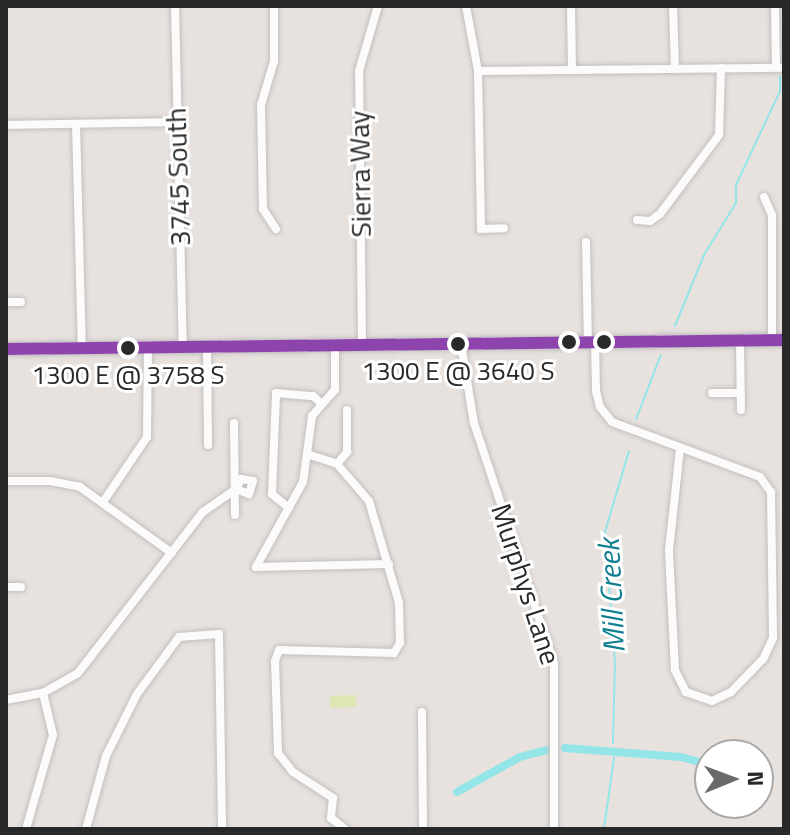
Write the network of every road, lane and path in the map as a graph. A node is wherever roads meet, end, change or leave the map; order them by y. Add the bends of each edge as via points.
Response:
1 (175, 6) edge
2 (274, 6) edge
3 (378, 6) edge
4 (466, 6) edge
5 (571, 6) edge
6 (673, 6) edge
7 (775, 6) edge
8 (721, 68) junction
9 (780, 68) edge
10 (675, 69) junction
11 (572, 70) junction
12 (478, 71) junction
13 (177, 122) junction
14 (76, 124) junction
15 (6, 125) edge
16 (764, 197) dead end
17 (637, 220) dead end
18 (504, 228) dead end
19 (276, 229) dead end
20 (586, 242) dead end
21 (6, 302) edge
22 (21, 302) dead end
23 (778, 340) edge
24 (740, 341) junction
25 (592, 343) junction
26 (461, 344) junction
27 (335, 346) junction
28 (362, 346) junction
29 (207, 347) junction
30 (82, 348) junction
31 (148, 348) junction
32 (183, 348) junction
33 (6, 349) edge
34 (712, 393) dead end
35 (741, 393) junction
36 (321, 403) junction
37 (347, 410) dead end
38 (741, 410) dead end
39 (234, 423) dead end
40 (208, 445) dead end
41 (680, 449) junction
42 (310, 455) junction
43 (337, 464) junction
44 (6, 481) edge
45 (236, 489) junction
46 (103, 502) junction
47 (289, 508) junction
48 (235, 515) dead end
49 (172, 553) junction
50 (389, 564) junction
51 (6, 587) edge
52 (21, 587) dead end
53 (773, 604) junction
54 (784, 604) edge
55 (43, 693) junction
56 (6, 700) edge
57 (422, 712) dead end
58 (26, 829) edge
59 (86, 829) edge
60 (222, 829) edge
61 (345, 829) edge
62 (423, 829) edge
63 (554, 829) edge

1 - 13 street, 3745 South
2 - 19 street via 274,61 261,105 263,209
3 - 28 street, Sierra Way via 359,71
4 - 12 street
5 - 11 street
6 - 10 street
7 - 9 street
8 - 9 street
8 - 10 street
8 - 17 street via 719,135 660,214 650,221
10 - 11 street
11 - 12 street
12 - 18 street via 481,229
13 - 14 street
13 - 32 street, 3745 South
14 - 15 street
14 - 30 street
16 - 23 street via 772,215
20 - 25 street
21 - 22 street
23 - 24 main road
24 - 25 main road
24 - 35 street
25 - 26 main road
25 - 41 street via 600,407 630,431
26 - 28 main road
26 - 63 street, Murphys Lane via 474,423 554,664
27 - 28 main road
27 - 29 main road
27 - 36 street via 335,390
29 - 32 main road
29 - 40 street
30 - 31 main road
30 - 33 main road
31 - 32 main road
31 - 46 street via 147,437
34 - 35 street
35 - 38 street
36 - 42 street via 311,420
36 - 47 street via 310,395 276,393 272,494
37 - 43 street via 347,452
39 - 45 street
41 - 53 street via 760,477 768,485
41 - 53 street via 669,550 675,670 686,692 704,701 731,692 769,652
42 - 43 street
42 - 47 street
43 - 50 street via 369,501
44 - 46 street via 67,482
45 - 48 street
45 - 49 street via 211,503
46 - 49 street
47 - 50 street via 256,567
49 - 55 street via 92,660
50 - 61 street via 399,603 400,643 394,653 279,650 275,661 278,753 293,772 333,798 331,818
51 - 52 street
53 - 54 street
55 - 56 street
55 - 58 street via 53,735
57 - 62 street
59 - 60 street via 109,746 137,694 179,637 219,634

